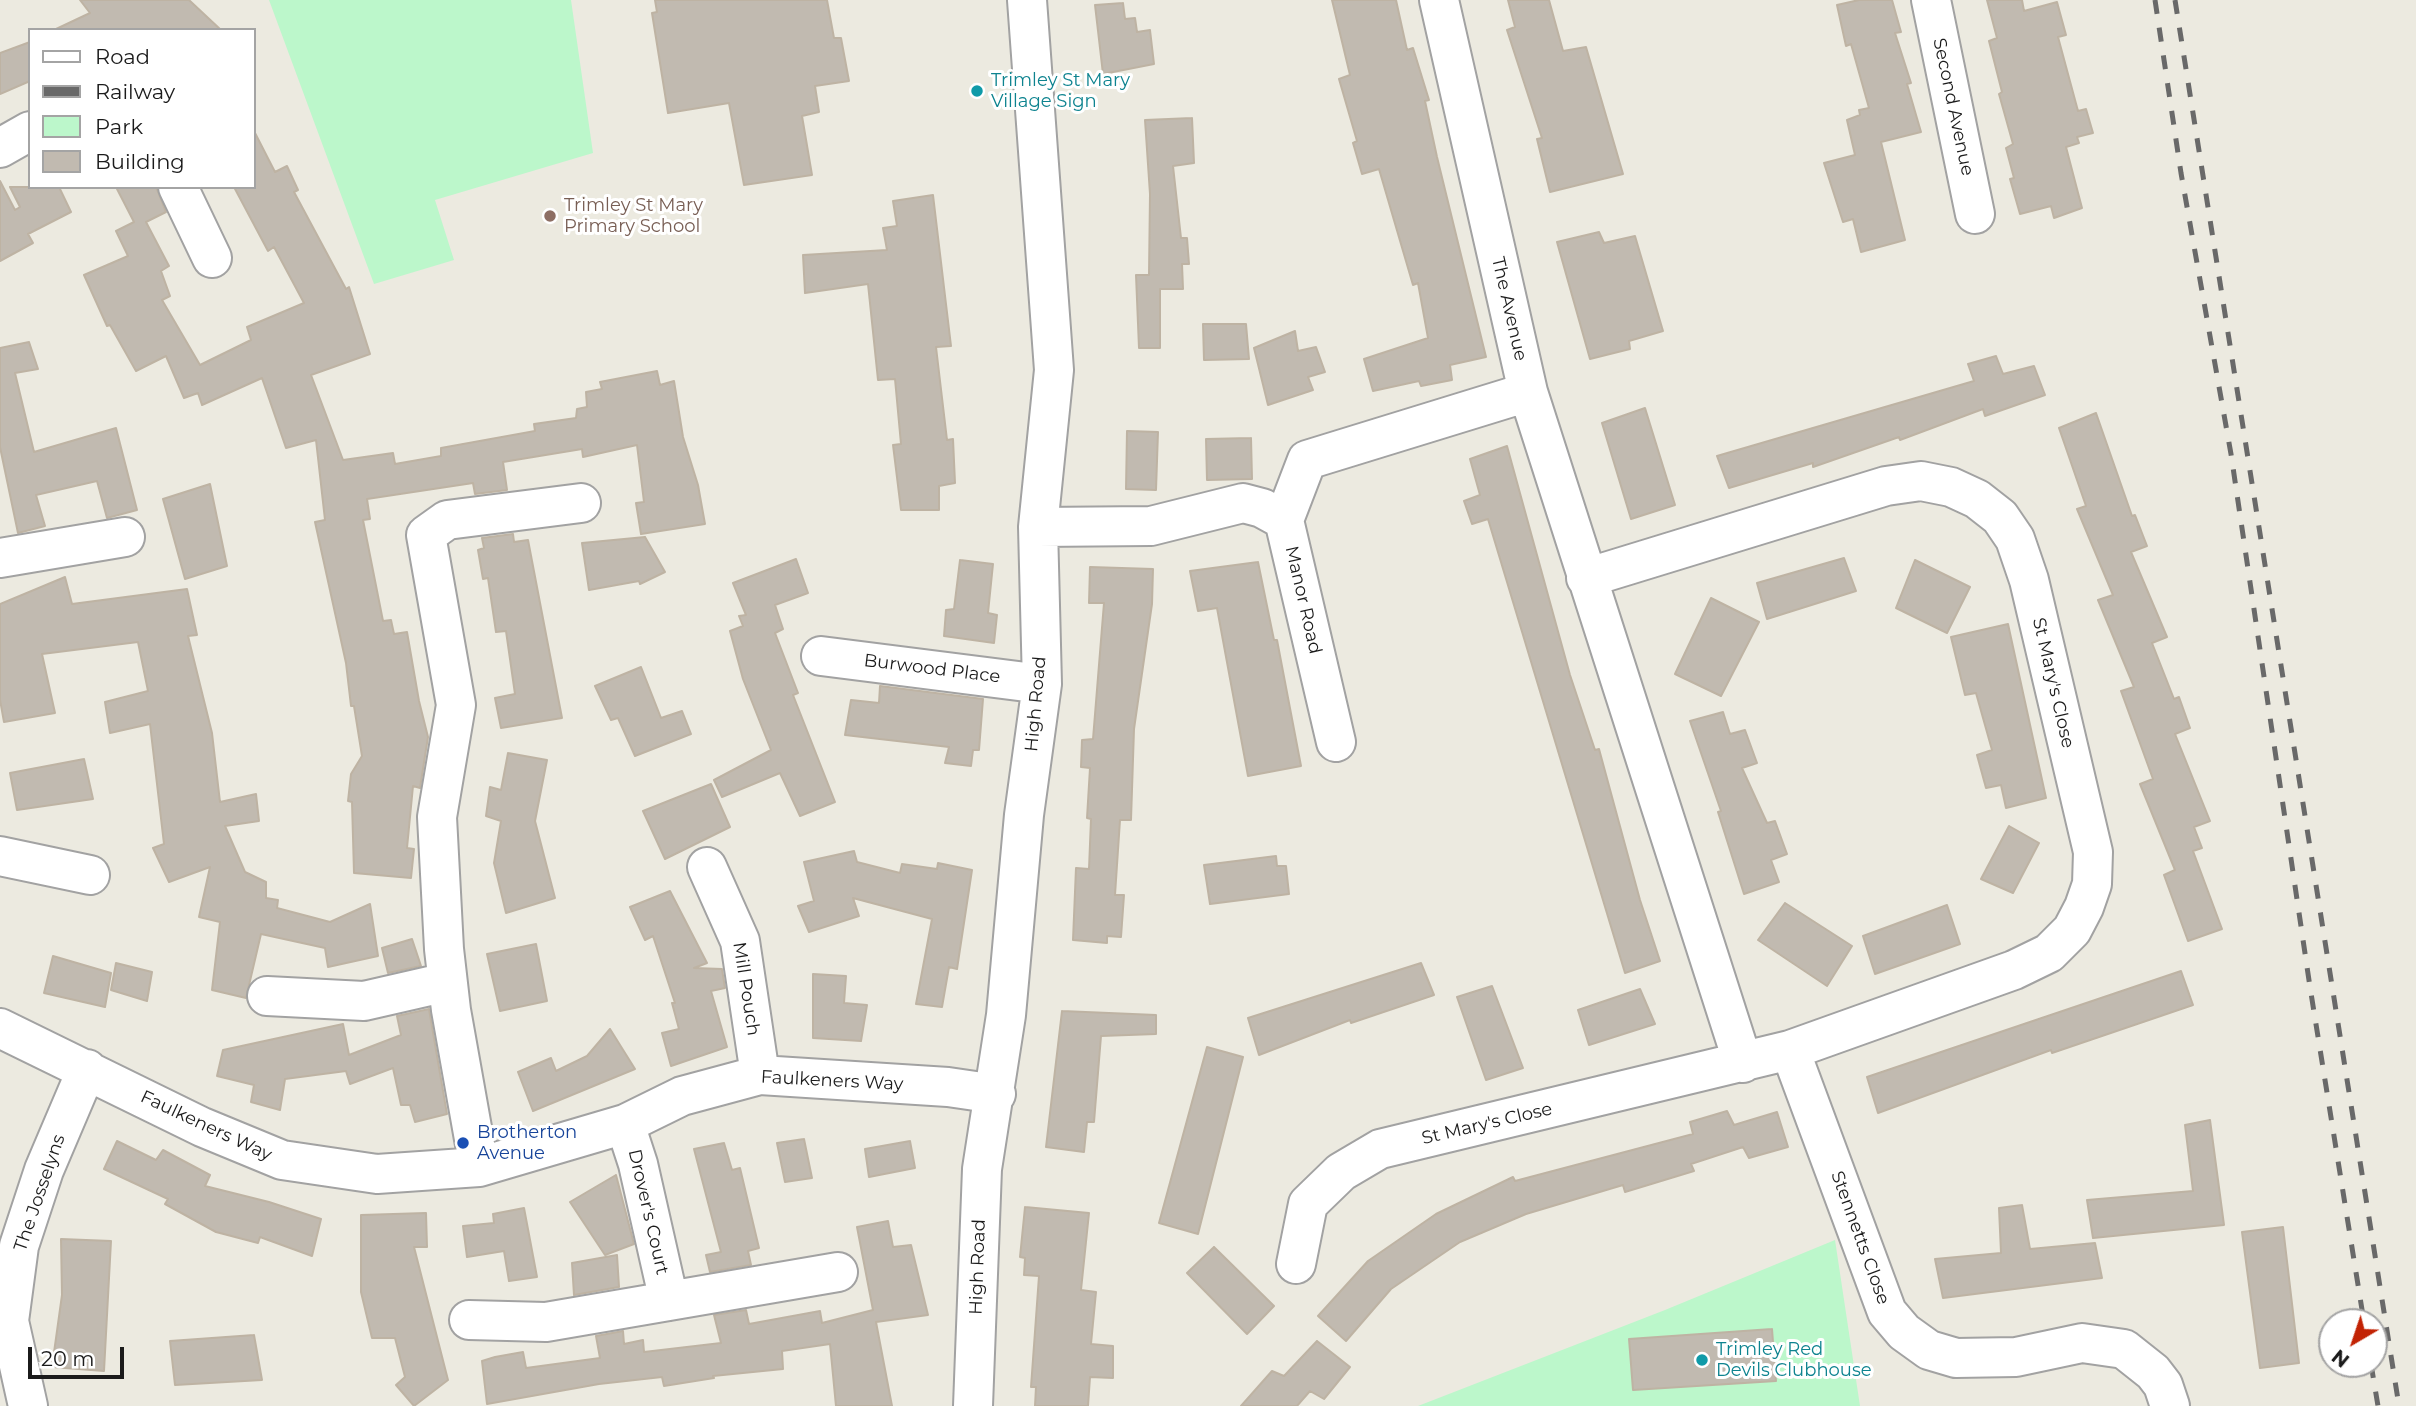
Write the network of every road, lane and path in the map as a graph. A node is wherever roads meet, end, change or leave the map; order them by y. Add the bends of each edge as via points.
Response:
1 (1027, 0) edge
2 (1439, 0) edge
3 (1931, 0) edge
4 (28, 132) edge
5 (0, 148) edge
6 (179, 189) edge
7 (1975, 214) dead end
8 (212, 258) dead end
9 (1528, 392) junction
10 (581, 503) dead end
11 (1284, 520) junction
12 (1038, 527) junction
13 (125, 537) dead end
14 (0, 558) edge
15 (1586, 578) junction
16 (821, 656) dead end
17 (1042, 684) junction
18 (1336, 743) dead end
19 (0, 856) edge
20 (707, 867) dead end
21 (90, 875) dead end
22 (447, 982) junction
23 (267, 996) dead end
24 (0, 1028) edge
25 (1790, 1050) junction
26 (1744, 1063) junction
27 (87, 1069) junction
28 (760, 1075) junction
29 (996, 1094) junction
30 (625, 1124) junction
31 (479, 1167) junction
32 (1296, 1264) dead end
33 (838, 1272) dead end
34 (669, 1301) junction
35 (469, 1320) dead end
36 (4, 1321) edge
37 (28, 1406) edge
38 (973, 1406) edge
39 (2170, 1406) edge

1 - 12 street, High Road via 1054,370
2 - 9 street, The Avenue
3 - 7 street, Second Avenue
4 - 5 street
6 - 8 street
9 - 11 street via 1307,460
9 - 15 street
10 - 22 street via 447,520 426,535 456,705 437,817
11 - 12 street via 1243,503 1151,526
11 - 18 street, Manor Road
12 - 17 street, High Road
13 - 14 street
15 - 25 street, St Mary's Close via 1886,486 1921,481 1977,499 2000,517 2015,539 2029,580 2093,852 2092,884 2084,907 2072,930 2049,953 2014,970
15 - 26 street
16 - 17 street, Burwood Place
17 - 29 street, High Road
19 - 21 street
20 - 28 street, Mill Pouch via 740,941
22 - 23 street via 364,1002
22 - 31 street
24 - 27 street, Faulkeners Way
25 - 26 street, St Mary's Close
25 - 39 street, Stennetts Close via 1887,1312 1904,1332 1929,1350 1956,1358 2016,1357 2082,1343 2124,1349 2153,1372
26 - 32 street, St Mary's Close via 1380,1149 1341,1172 1308,1204
27 - 31 street, Faulkeners Way via 202,1127 282,1160 377,1174
27 - 36 street, The Josselyns via 44,1170 19,1245
28 - 29 street, Faulkeners Way
28 - 30 street, Faulkeners Way via 682,1096
29 - 38 street, High Road via 982,1169
30 - 31 street, Faulkeners Way
30 - 34 street, Drover's Court
33 - 34 street
34 - 35 street via 546,1322
36 - 37 street, The Josselyns

